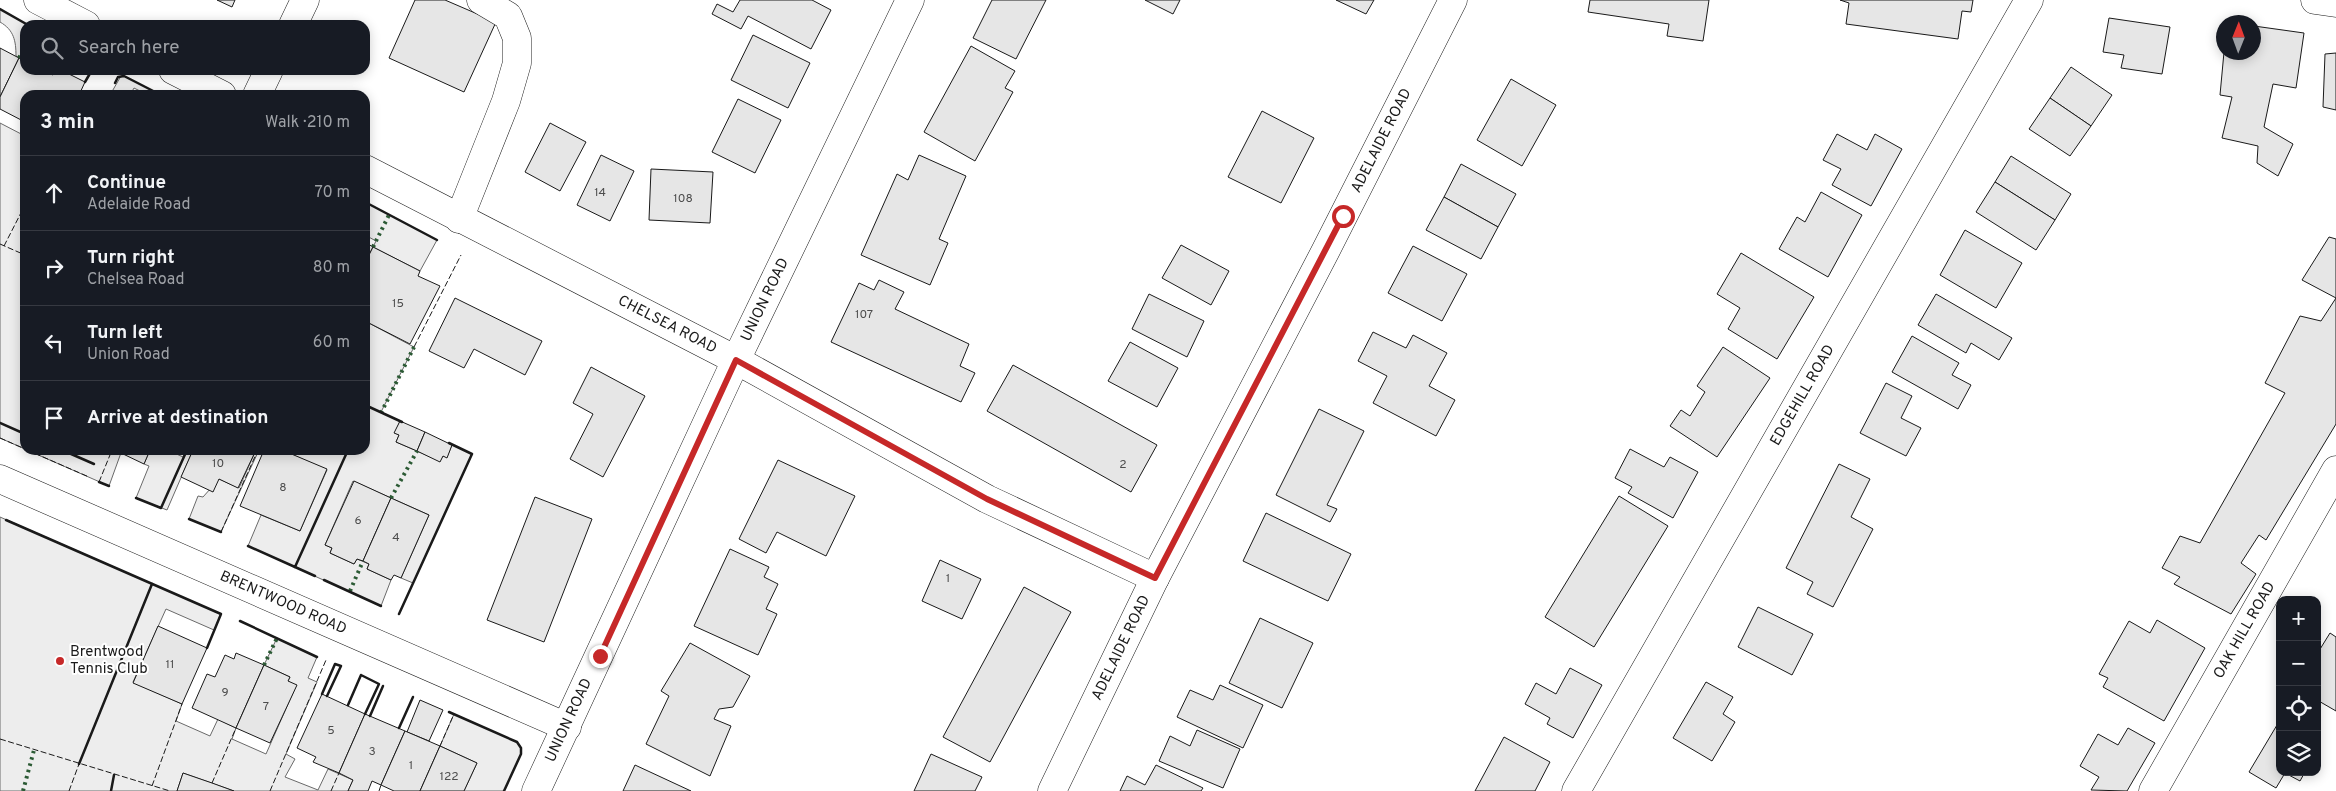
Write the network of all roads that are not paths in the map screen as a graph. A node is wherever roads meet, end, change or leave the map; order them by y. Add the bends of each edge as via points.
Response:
1 (38, 0) edge
2 (305, 0) edge
3 (481, 0) edge
4 (910, 0) edge
5 (1453, 0) edge
6 (2029, 0) edge
7 (2315, 0) edge
8 (2336, 3) edge
9 (76, 20) edge
10 (295, 20) edge
11 (183, 75) edge
12 (267, 75) edge
13 (212, 90) edge
14 (260, 90) edge
15 (370, 172) edge
16 (459, 218) junction
17 (736, 360) junction
18 (2336, 470) edge
19 (0, 479) edge
20 (1155, 578) junction
21 (567, 727) junction
22 (536, 791) edge
23 (1052, 791) edge
24 (1576, 791) edge
25 (2153, 791) edge

1 - 9 street
2 - 10 street
3 - 16 street via 508,16 517,38 517,63 506,101
4 - 17 street, UNION ROAD
5 - 20 street, ADELAIDE ROAD
6 - 24 street, EDGEHILL ROAD
7 - 8 street
11 - 13 street
12 - 14 street
15 - 16 street, CHELSEA ROAD
16 - 17 street, CHELSEA ROAD
17 - 20 street, CHELSEA ROAD via 987,499
17 - 21 street, UNION ROAD
18 - 25 street, OAK HILL ROAD
19 - 21 street, BRENTWOOD ROAD
20 - 23 street, ADELAIDE ROAD
21 - 22 street, UNION ROAD

